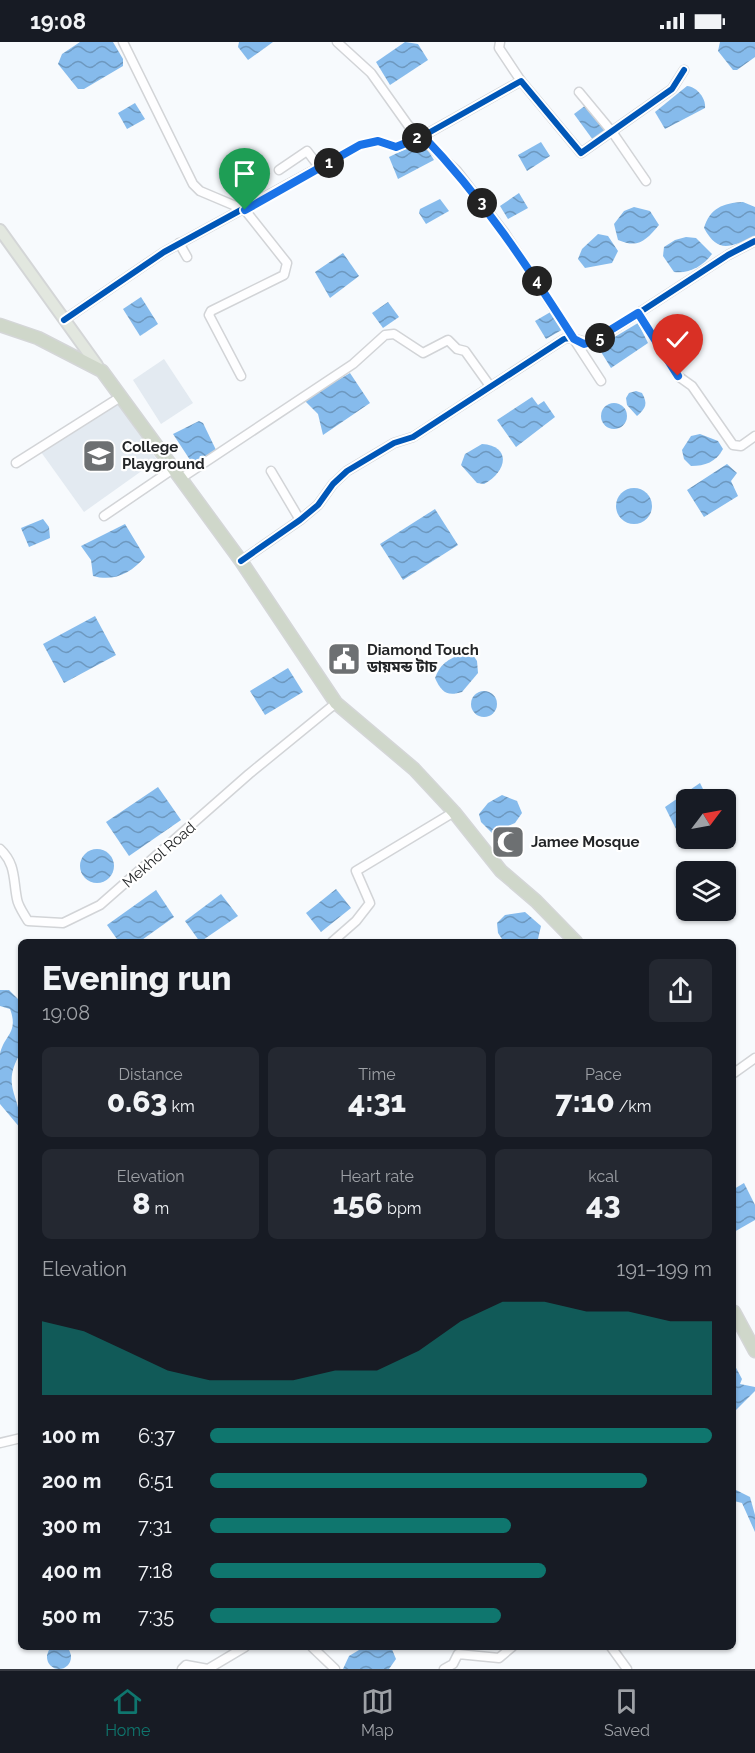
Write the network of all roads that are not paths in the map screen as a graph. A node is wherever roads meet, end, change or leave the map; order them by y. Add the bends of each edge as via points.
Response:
1 (123, 42) edge
2 (337, 42) edge
3 (500, 42) edge
4 (684, 70) dead end
5 (521, 81) junction
6 (579, 92) dead end
7 (613, 133) junction
8 (423, 136) junction
9 (320, 168) junction
10 (279, 170) dead end
11 (646, 181) dead end
12 (245, 210) junction
13 (0, 230) edge
14 (755, 241) edge
15 (179, 243) junction
16 (188, 257) dead end
17 (638, 313) junction
18 (64, 320) junction
19 (0, 325) edge
20 (0, 333) edge
21 (574, 339) junction
22 (55, 350) junction
23 (95, 369) junction
24 (241, 375) dead end
25 (601, 381) dead end
26 (489, 386) junction
27 (122, 396) junction
28 (755, 436) edge
29 (16, 463) dead end
30 (271, 471) dead end
31 (177, 474) junction
32 (104, 516) dead end
33 (300, 520) junction
34 (241, 561) junction
35 (336, 703) junction
36 (454, 812) junction
37 (0, 849) edge
38 (335, 939) edge
39 (573, 939) edge
40 (755, 1058) edge
41 (736, 1072) edge
42 (736, 1316) edge
43 (746, 1336) junction
44 (755, 1346) edge
45 (755, 1351) edge
46 (18, 1439) edge
47 (0, 1443) edge
48 (240, 1650) edge
49 (315, 1650) edge
50 (508, 1650) edge
51 (613, 1650) edge
52 (182, 1669) edge
53 (335, 1669) edge
54 (444, 1669) edge
55 (627, 1669) edge

1 - 12 street via 193,184 200,191
2 - 8 street via 371,73 402,119
3 - 5 street via 499,48
4 - 7 street via 672,89
5 - 7 street via 581,153
5 - 8 street
6 - 7 street
7 - 11 street
8 - 9 street via 396,147 371,141
8 - 21 street via 457,171 504,232
9 - 10 street via 307,151
9 - 12 street
12 - 15 street
12 - 24 street via 283,257 287,269 284,275 209,315
13 - 18 main road
14 - 17 street
15 - 16 street
15 - 18 street
17 - 21 street via 591,342 584,344
17 - 28 street via 678,376 692,386 733,445 741,446
18 - 23 main road
19 - 22 highway
20 - 22 highway
21 - 25 street
21 - 26 street via 564,339
22 - 23 highway
23 - 27 highway
26 - 31 street via 465,351 448,340 423,353 394,334 386,335 353,364
26 - 33 street via 413,437 394,443 347,471
27 - 29 street
27 - 31 highway
30 - 33 street
31 - 32 street
31 - 34 highway
33 - 34 street
34 - 35 highway
35 - 36 highway via 414,770
35 - 37 street, Mekhol Road via 100,905 63,923 28,921 17,901 16,876
36 - 38 street via 356,871 370,903
36 - 39 highway via 501,872
40 - 41 street
42 - 43 highway
43 - 44 highway
43 - 45 highway
46 - 47 street
48 - 52 street via 208,1669 186,1665
49 - 53 street
50 - 54 street via 499,1658 459,1654
51 - 55 street

